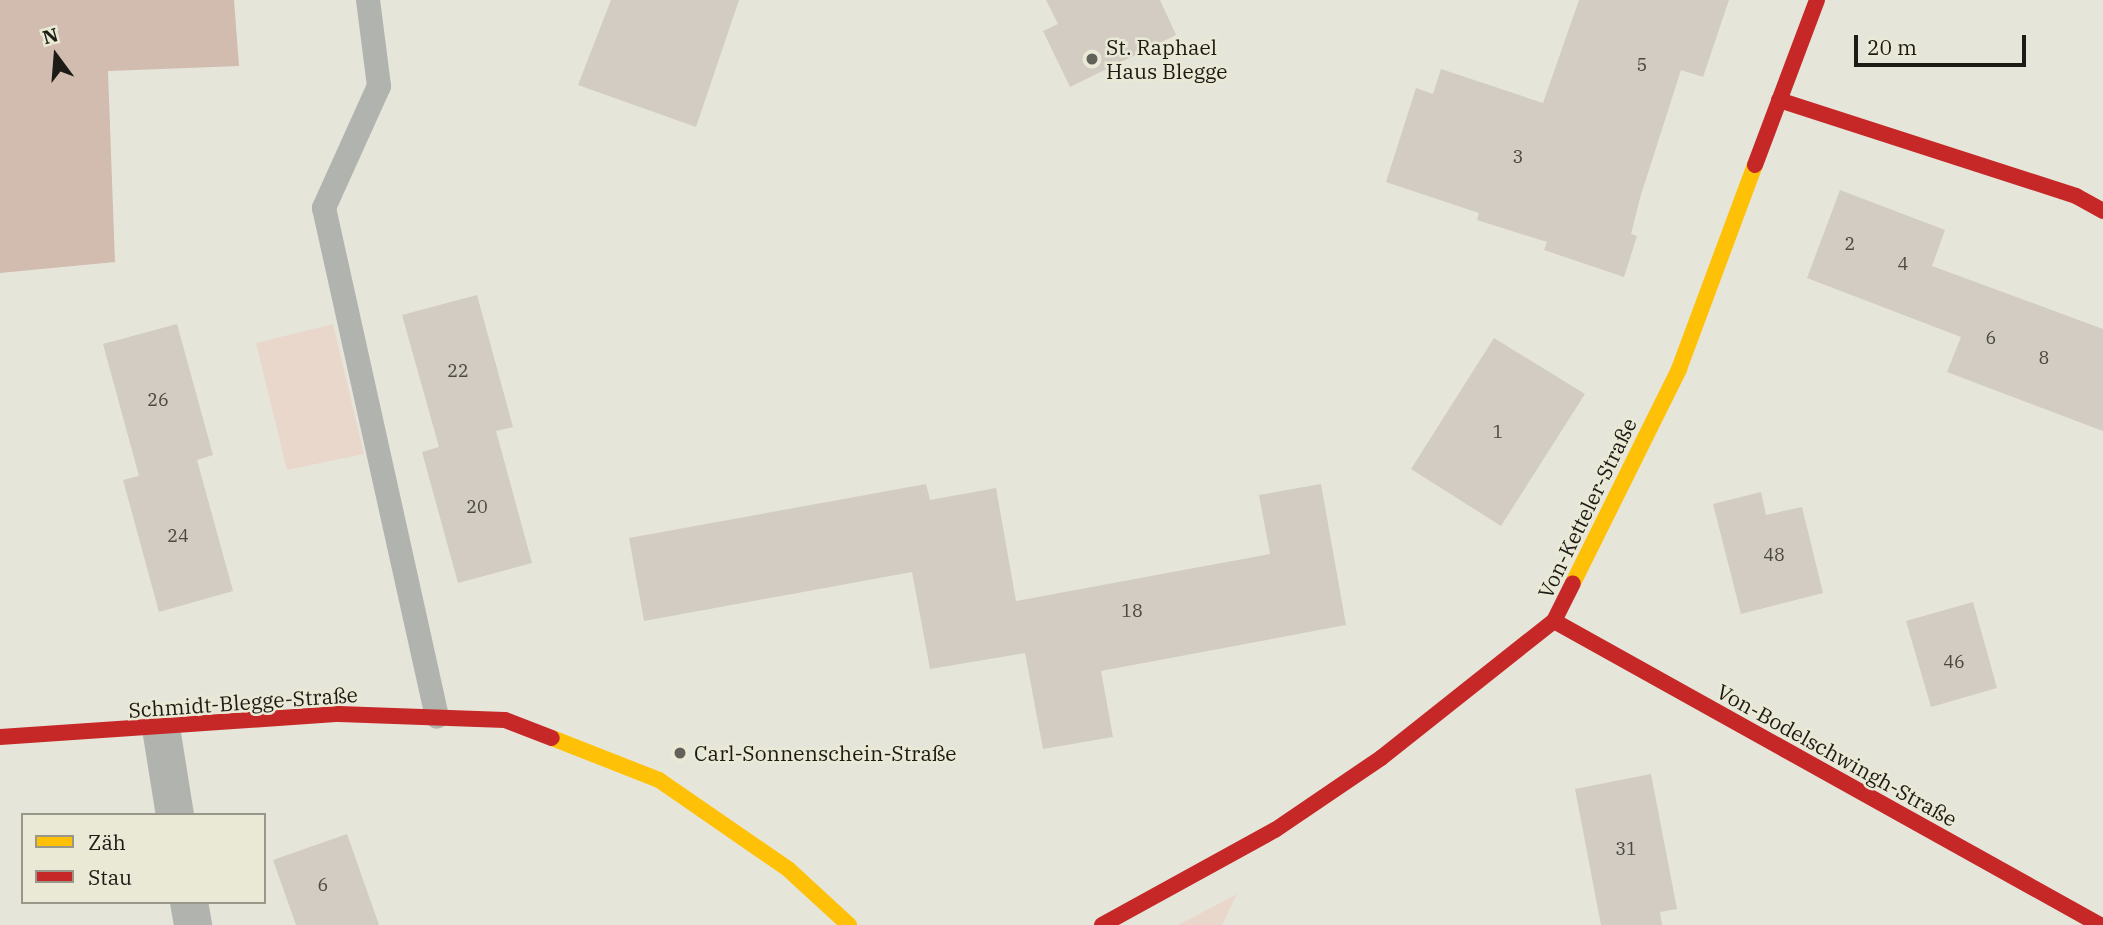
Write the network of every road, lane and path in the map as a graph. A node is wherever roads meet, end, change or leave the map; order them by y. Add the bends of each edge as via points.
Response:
1 (368, 0) edge
2 (1817, 0) edge
3 (1779, 100) junction
4 (2103, 211) edge
5 (1554, 621) junction
6 (437, 717) junction
7 (161, 728) junction
8 (0, 737) edge
9 (175, 813) edge
10 (189, 904) edge
11 (193, 925) edge
12 (849, 925) edge
13 (1102, 925) edge
14 (2100, 925) edge

1 - 6 lane via 379,86 324,208
2 - 3 street, Von-Ketteler-Straße
3 - 4 street via 2076,195
3 - 5 street, Von-Ketteler-Straße via 1679,369
5 - 13 street, Von-Ketteler-Straße via 1381,758 1275,830
5 - 14 street, Von-Bodelschwingh-Straße
6 - 7 street, Schmidt-Blegge-Straße via 339,714
6 - 12 street, Schmidt-Blegge-Straße via 505,720 659,780 788,869
7 - 8 street, Schmidt-Blegge-Straße
7 - 9 street
10 - 11 street

